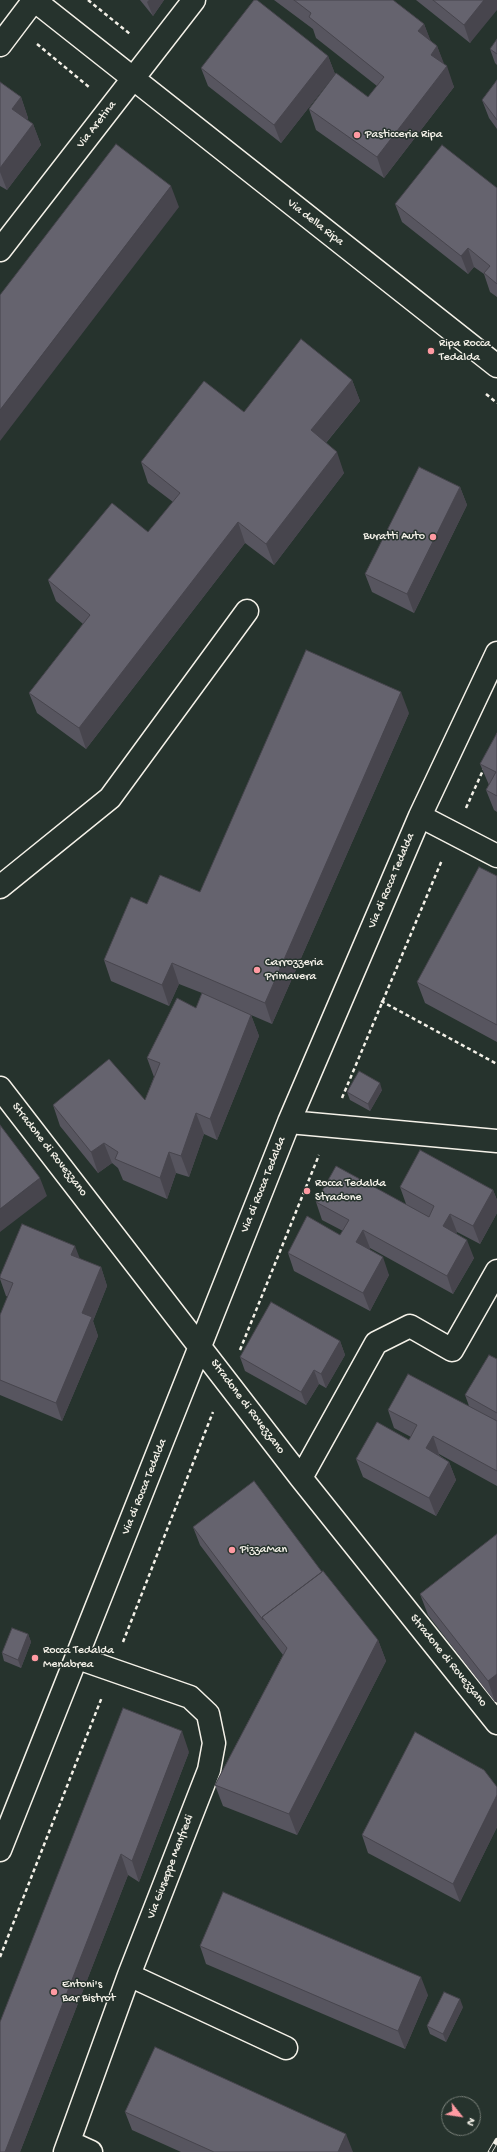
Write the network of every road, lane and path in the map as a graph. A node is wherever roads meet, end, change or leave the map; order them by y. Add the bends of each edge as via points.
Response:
1 (34, 0) edge
2 (88, 0) edge
3 (194, 0) edge
4 (15, 25) junction
5 (124, 29) dead end
6 (0, 45) edge
7 (133, 79) junction
8 (82, 82) dead end
9 (0, 250) edge
10 (497, 366) edge
11 (485, 393) dead end
12 (497, 403) edge
13 (247, 611) dead end
14 (497, 652) edge
15 (484, 766) edge
16 (420, 816) junction
17 (454, 834) junction
18 (497, 856) edge
19 (0, 886) edge
20 (381, 1002) junction
21 (497, 1064) edge
22 (0, 1088) edge
23 (289, 1122) junction
24 (331, 1126) junction
25 (497, 1140) edge
26 (495, 1280) edge
27 (200, 1345) junction
28 (227, 1381) junction
29 (301, 1478) junction
30 (426, 1597) edge
31 (408, 1612) junction
32 (122, 1646) dead end
33 (78, 1658) junction
34 (104, 1691) dead end
35 (497, 1723) edge
36 (0, 1850) edge
37 (0, 1957) edge
38 (129, 1975) junction
39 (286, 2048) dead end
40 (67, 2147) edge
41 (91, 2152) edge

1 - 4 street
1 - 7 street, Via della Ripa
2 - 5 path
3 - 7 street, Via Aretina
4 - 6 street
4 - 8 path
7 - 9 street, Via Aretina
7 - 10 street, Via della Ripa
11 - 12 path
13 - 19 street via 110,798
14 - 16 street, Via di Rocca Tedalda
15 - 17 path
16 - 17 street
16 - 23 street, Via di Rocca Tedalda
17 - 18 street
17 - 20 path
20 - 21 path
20 - 24 path
22 - 27 street, Stradone di Rovezzano
23 - 24 street, Via di Rocca Tedalda
23 - 27 street, Via di Rocca Tedalda
24 - 25 street, Via di Rocca Tedalda
24 - 28 path
26 - 29 street via 452,1350 410,1326 376,1343
27 - 28 street, Stradone di Rovezzano
27 - 33 street, Via di Rocca Tedalda
28 - 29 street, Stradone di Rovezzano
28 - 32 path
29 - 31 street, Stradone di Rovezzano
30 - 31 street
31 - 35 street, Stradone di Rovezzano
33 - 36 street, Via di Rocca Tedalda
33 - 38 street, Via Giuseppe Manfredi via 190,1697 208,1714 214,1743 209,1770
34 - 37 path
38 - 39 street
38 - 40 street, Via Giuseppe Manfredi
40 - 41 street

